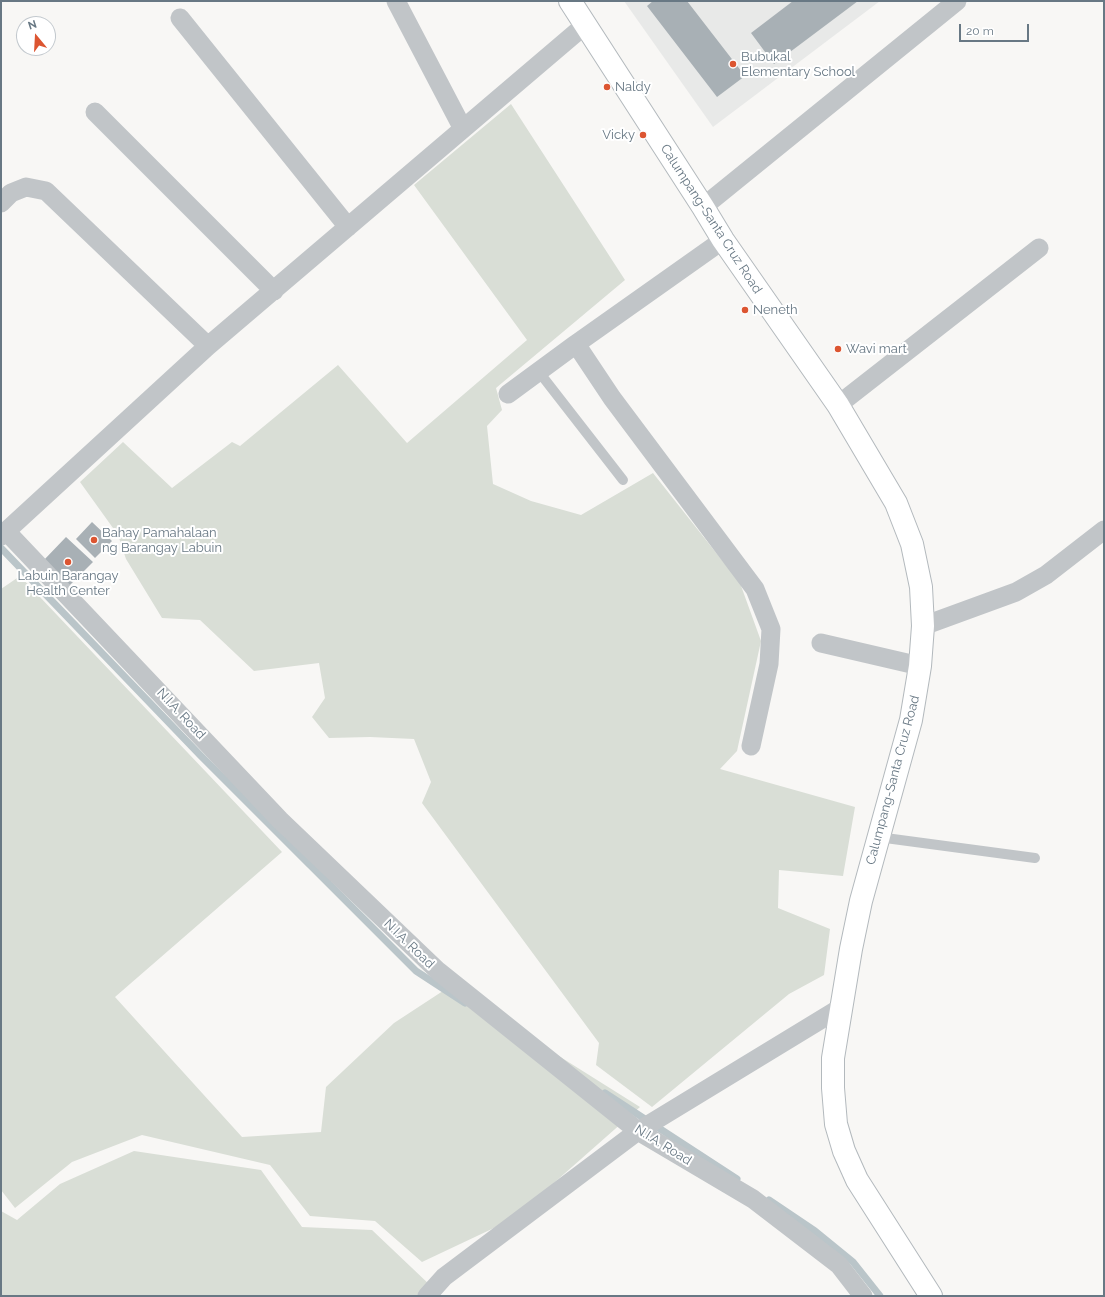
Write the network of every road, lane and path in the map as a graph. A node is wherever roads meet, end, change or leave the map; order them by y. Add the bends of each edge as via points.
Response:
1 (396, 1) edge
2 (570, 1) edge
3 (957, 1) edge
4 (180, 18) dead end
5 (585, 25) junction
6 (95, 112) dead end
7 (463, 129) junction
8 (1, 202) edge
9 (703, 207) junction
10 (348, 227) junction
11 (723, 240) junction
12 (1039, 248) dead end
13 (274, 291) junction
14 (576, 344) junction
15 (208, 346) junction
16 (539, 372) junction
17 (508, 394) dead end
18 (838, 405) junction
19 (623, 480) dead end
20 (1104, 530) edge
21 (4, 533) edge
22 (923, 626) junction
23 (821, 643) dead end
24 (920, 666) junction
25 (751, 746) dead end
26 (878, 837) junction
27 (1034, 858) dead end
28 (840, 1008) junction
29 (638, 1131) junction
30 (427, 1296) edge
31 (863, 1296) edge
32 (931, 1296) edge

1 - 7 street
2 - 5 main road, Calumpang-Santa Cruz Road
3 - 9 street
4 - 10 street
5 - 7 street
5 - 9 main road, Calumpang-Santa Cruz Road
6 - 13 street
7 - 10 street
8 - 15 street via 12,193 26,187 46,191
9 - 11 main road, Calumpang-Santa Cruz Road
10 - 13 street
11 - 14 street
11 - 18 main road, Calumpang-Santa Cruz Road
12 - 18 street
13 - 15 street
14 - 16 street
14 - 25 street via 612,398 755,589 771,629 769,664
15 - 21 street
16 - 17 street
16 - 19 lane
18 - 22 main road, Calumpang-Santa Cruz Road via 896,503 912,544 921,587
20 - 22 street via 1046,575 1016,592
21 - 29 street, N.I.A. Road via 280,820 438,971
22 - 24 main road, Calumpang-Santa Cruz Road
23 - 24 street
24 - 26 main road, Calumpang-Santa Cruz Road via 911,720
26 - 27 lane
26 - 28 main road, Calumpang-Santa Cruz Road via 861,901
28 - 29 street
28 - 32 main road, Calumpang-Santa Cruz Road via 833,1088 836,1124 844,1151 857,1180
29 - 30 street via 444,1277
29 - 31 street, N.I.A. Road via 753,1199 839,1265

